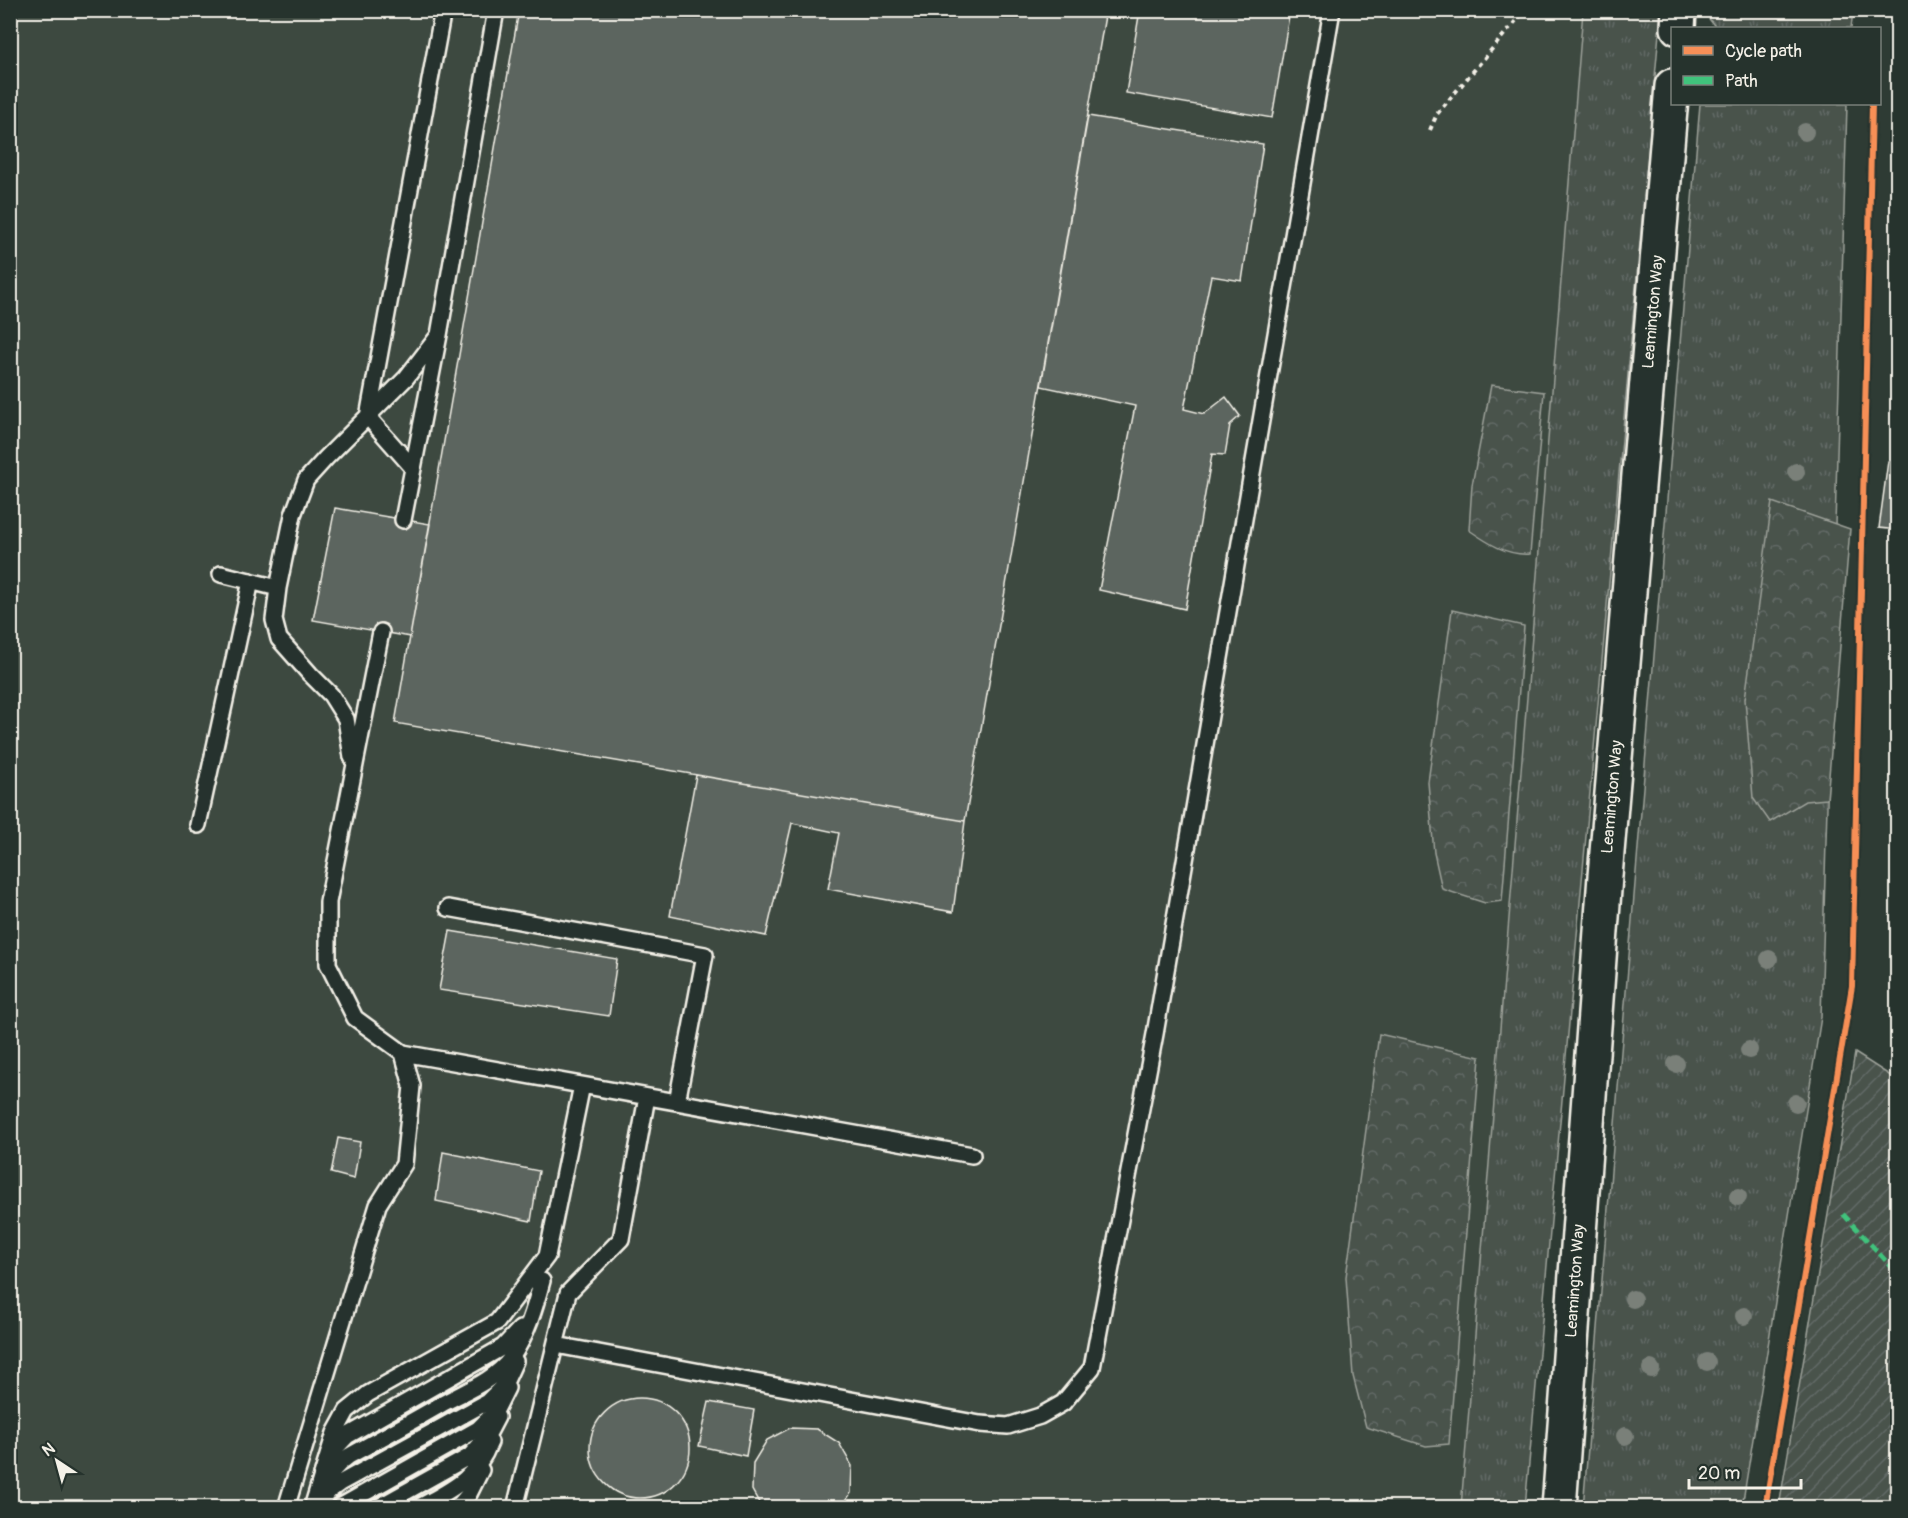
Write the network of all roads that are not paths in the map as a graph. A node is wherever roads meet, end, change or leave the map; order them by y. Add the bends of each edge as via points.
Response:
1 (443, 10) edge
2 (496, 10) edge
3 (1332, 10) edge
4 (1679, 10) edge
5 (1678, 27) edge
6 (1671, 98) edge
7 (440, 335) junction
8 (368, 417) junction
9 (413, 468) junction
10 (403, 520) dead end
11 (221, 574) dead end
12 (250, 582) junction
13 (278, 588) junction
14 (381, 632) dead end
15 (351, 787) junction
16 (198, 825) dead end
17 (448, 908) dead end
18 (403, 1053) junction
19 (582, 1085) junction
20 (647, 1097) junction
21 (677, 1102) junction
22 (972, 1155) dead end
23 (547, 1256) junction
24 (542, 1281) junction
25 (532, 1313) junction
26 (524, 1340) junction
27 (556, 1345) junction
28 (516, 1366) junction
29 (507, 1394) junction
30 (498, 1422) junction
31 (489, 1449) junction
32 (325, 1467) junction
33 (314, 1503) edge
34 (286, 1508) edge
35 (338, 1508) edge
36 (378, 1508) edge
37 (418, 1508) edge
38 (457, 1508) edge
39 (468, 1508) edge
40 (515, 1508) edge
41 (1559, 1508) edge

1 - 8 lane
2 - 7 lane
3 - 27 lane via 1157,1023 1092,1368 1063,1403 1040,1416 1008,1426
4 - 5 highway
6 - 41 highway, Leamington Way via 1605,876
7 - 8 lane
7 - 9 lane
8 - 9 lane
8 - 13 lane via 306,480 293,515
9 - 10 lane
11 - 12 lane
12 - 13 lane
12 - 16 lane
13 - 15 lane via 274,620 279,639 331,695 346,719 352,751
14 - 15 lane
15 - 18 lane via 328,902 328,964 355,1018
17 - 21 lane via 705,955
18 - 19 lane
18 - 34 lane via 412,1086 404,1164 378,1205
19 - 20 lane
19 - 23 lane
20 - 21 lane
20 - 27 lane via 621,1239 568,1293
21 - 22 lane
23 - 24 lane
23 - 32 lane via 497,1322 368,1394 347,1411 335,1433
24 - 25 lane
24 - 32 lane via 531,1310 511,1341 347,1436
25 - 26 lane
25 - 33 lane via 512,1357 496,1374 349,1456 329,1473
26 - 28 lane
26 - 33 lane via 504,1385 487,1402 340,1483
27 - 40 lane
28 - 29 lane
28 - 35 lane via 495,1412 478,1429
29 - 30 lane
29 - 36 lane via 486,1438 470,1456
30 - 31 lane
30 - 37 lane via 469,1477
31 - 38 lane via 469,1494
31 - 39 lane
32 - 33 lane

